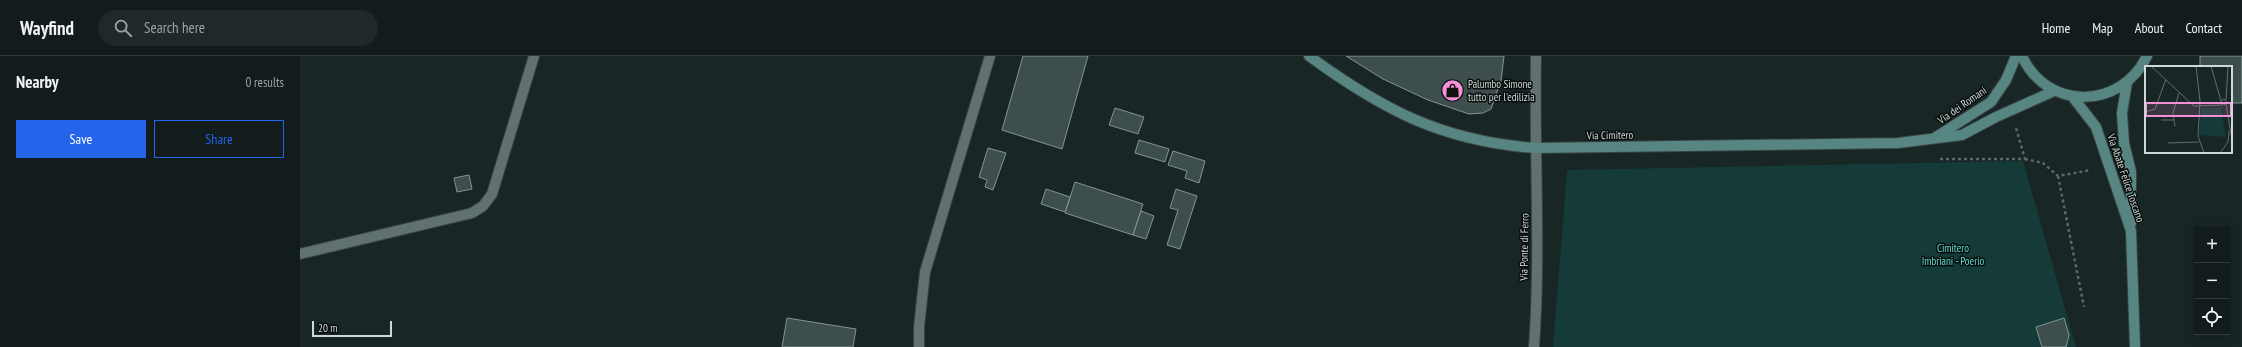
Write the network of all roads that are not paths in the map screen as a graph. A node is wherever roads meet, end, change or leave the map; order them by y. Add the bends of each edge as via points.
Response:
1 (534, 56) edge
2 (990, 56) edge
3 (1309, 56) edge
4 (1536, 56) edge
5 (2016, 56) edge
6 (2022, 56) edge
7 (2147, 56) edge
8 (2127, 82) junction
9 (2054, 91) junction
10 (2072, 96) junction
11 (1934, 139) junction
12 (1535, 148) junction
13 (2131, 231) junction
14 (300, 254) edge
15 (919, 347) edge
16 (1534, 347) edge
17 (2135, 347) edge

1 - 14 street via 492,194 483,206 472,213
2 - 15 street via 925,272
3 - 12 main road, Via Cimitero via 1349,85 1407,117 1454,134 1502,145
4 - 12 street, Via Ponte di Ferro
5 - 11 main road, Via dei Romani via 2006,80 1991,102
6 - 9 main road via 2026,66
7 - 8 main road via 2141,68
8 - 10 main road via 2111,92 2092,97
8 - 13 main road via 2122,113 2124,143 2131,172
9 - 10 main road
9 - 11 main road, Via dei Romani via 1962,135
10 - 13 main road, Via Abate Felice Toscano via 2096,127
11 - 12 main road, Via Cimitero via 1864,144
12 - 16 street, Via Ponte di Ferro via 1537,180
13 - 17 main road, Via Abate Felice Toscano

